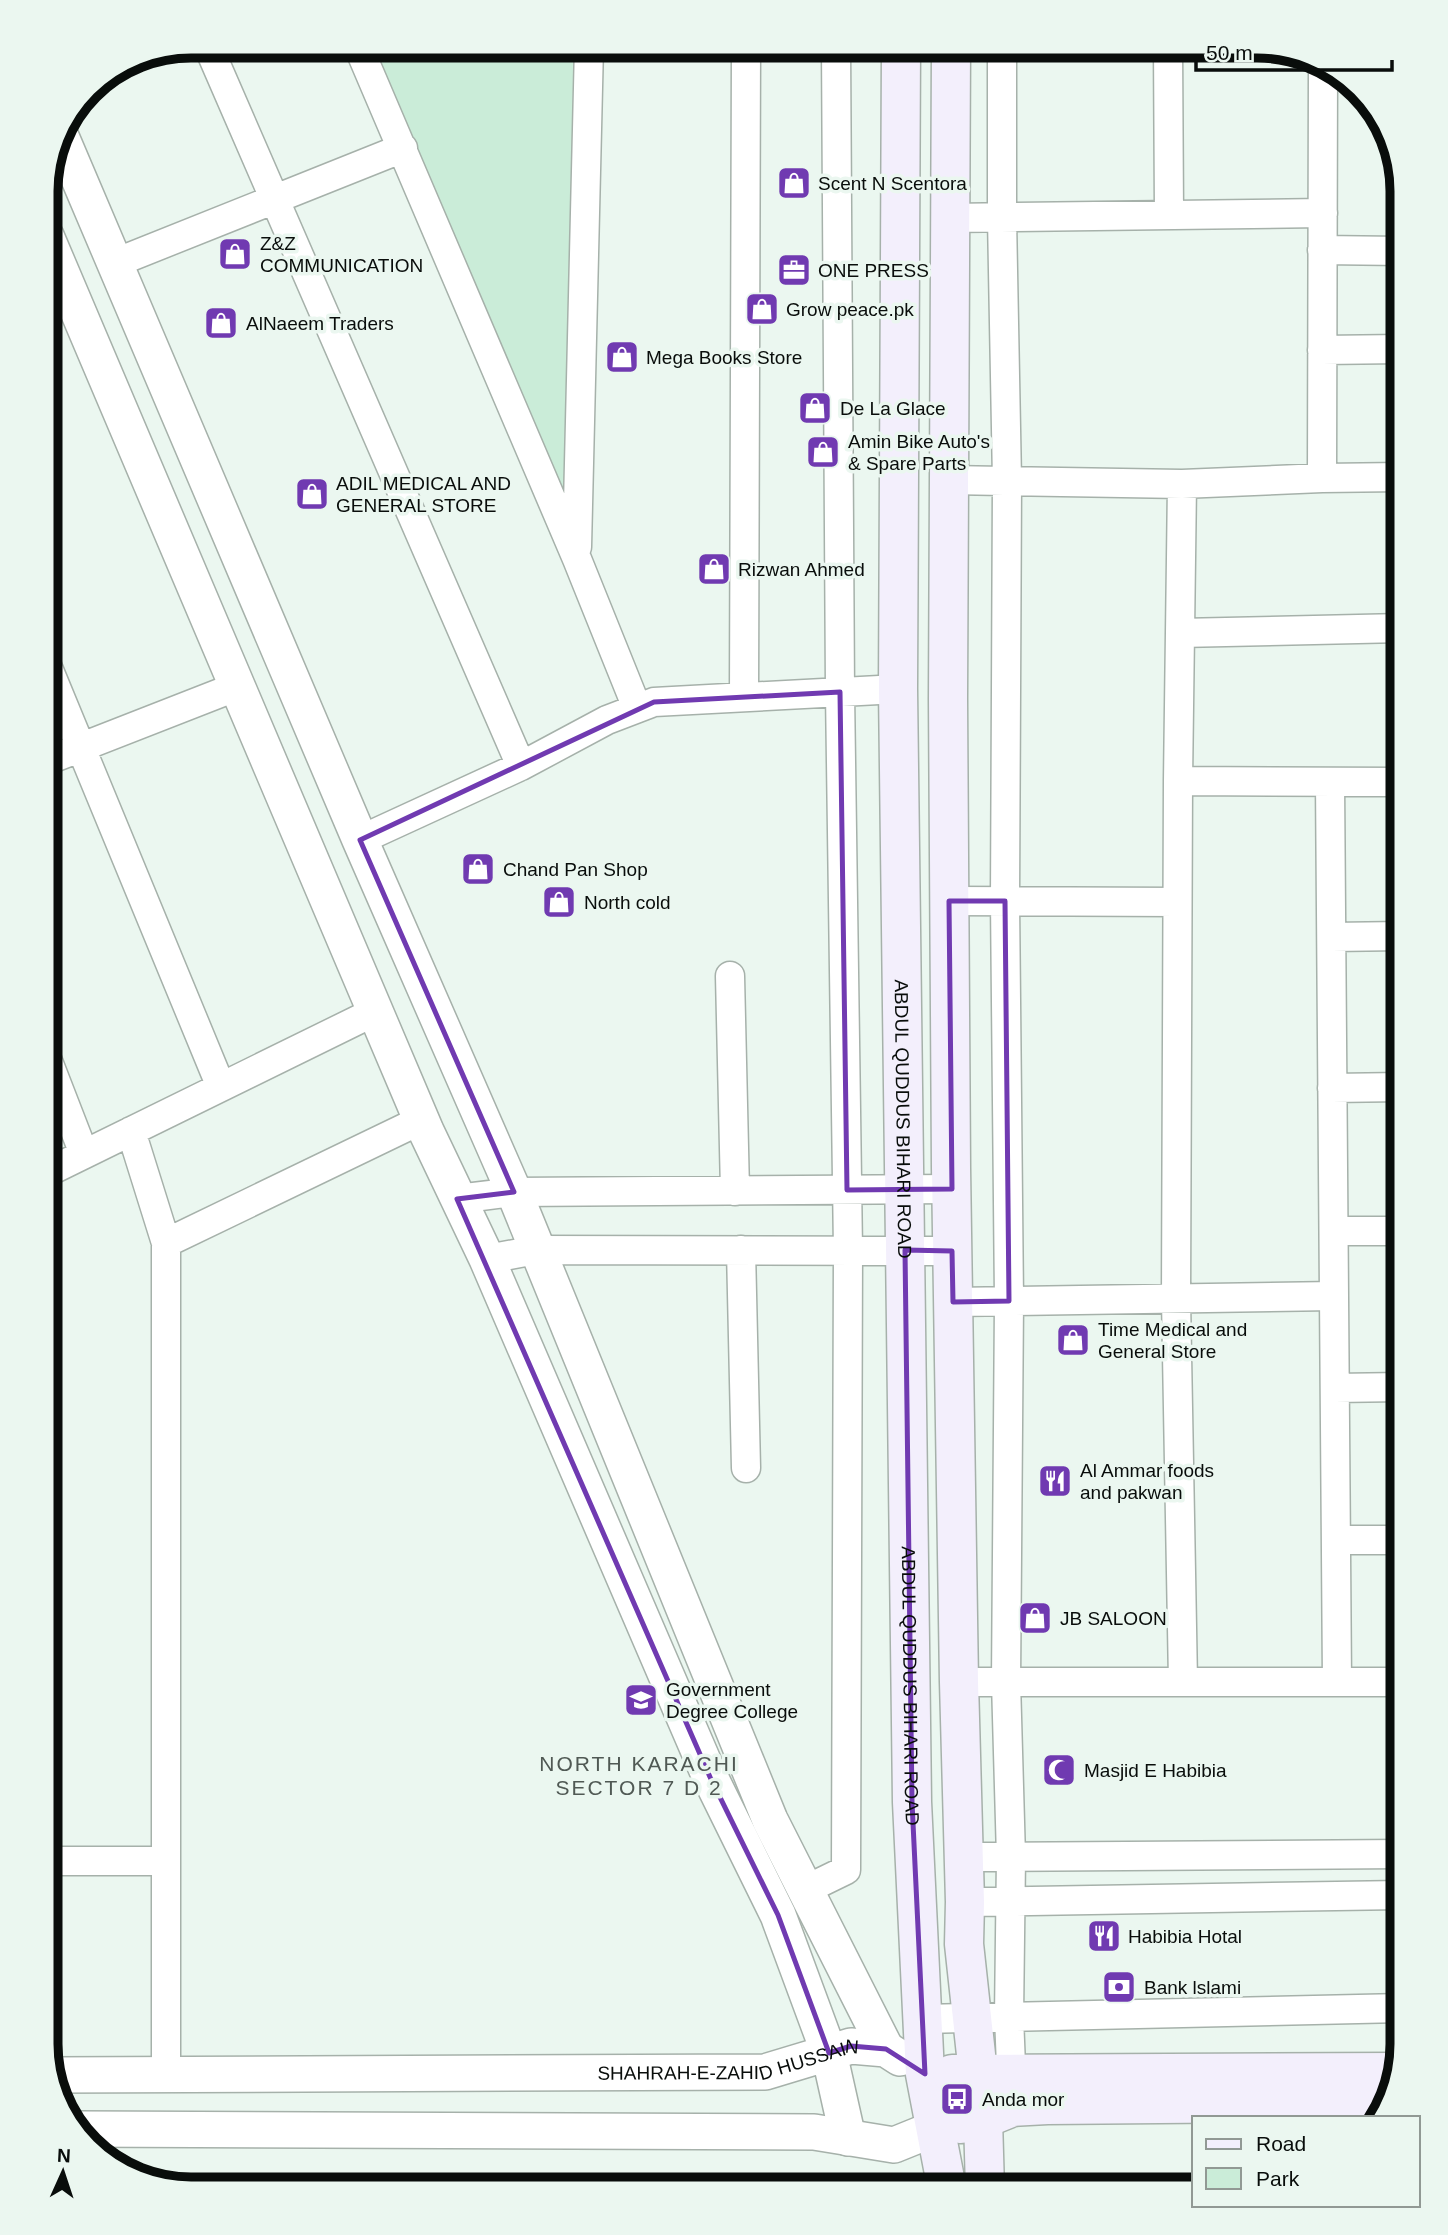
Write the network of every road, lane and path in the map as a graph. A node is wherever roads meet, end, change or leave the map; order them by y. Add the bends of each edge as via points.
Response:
1 (213, 58) edge
2 (363, 58) edge
3 (589, 58) edge
4 (746, 58) edge
5 (836, 58) edge
6 (901, 58) edge
7 (951, 58) edge
8 (1002, 58) edge
9 (1168, 58) edge
10 (1323, 75) edge
11 (65, 147) edge
12 (403, 148) junction
13 (275, 200) junction
14 (1323, 213) junction
15 (1169, 215) junction
16 (950, 218) junction
17 (1002, 218) junction
18 (1322, 250) junction
19 (1390, 251) edge
20 (115, 263) junction
21 (58, 264) edge
22 (1390, 349) edge
23 (1322, 350) junction
24 (1390, 477) edge
25 (1322, 478) junction
26 (949, 480) junction
27 (1007, 481) junction
28 (1182, 484) junction
29 (577, 559) junction
30 (1390, 628) edge
31 (1180, 633) junction
32 (238, 686) junction
33 (898, 688) junction
34 (58, 692) edge
35 (839, 692) junction
36 (744, 697) junction
37 (637, 708) junction
38 (81, 747) junction
39 (58, 756) edge
40 (521, 766) junction
41 (1178, 781) junction
42 (1330, 782) junction
43 (1390, 782) edge
44 (360, 840) junction
45 (949, 901) junction
46 (1005, 901) junction
47 (1177, 902) junction
48 (1390, 936) edge
49 (1332, 937) junction
50 (730, 976) dead end
51 (376, 1011) junction
52 (58, 1086) edge
53 (221, 1087) junction
54 (1390, 1087) edge
55 (1332, 1088) junction
56 (421, 1120) junction
57 (131, 1131) junction
58 (85, 1154) junction
59 (58, 1167) edge
60 (952, 1189) junction
61 (847, 1190) junction
62 (904, 1190) junction
63 (735, 1191) junction
64 (514, 1192) junction
65 (457, 1199) junction
66 (1334, 1231) junction
67 (1390, 1231) edge
68 (166, 1243) junction
69 (536, 1250) junction
70 (741, 1250) junction
71 (848, 1250) junction
72 (905, 1250) junction
73 (952, 1251) junction
74 (487, 1259) junction
75 (1334, 1296) junction
76 (1177, 1299) junction
77 (1009, 1301) junction
78 (953, 1302) junction
79 (1390, 1387) edge
80 (1335, 1388) junction
81 (746, 1468) dead end
82 (1336, 1540) junction
83 (1390, 1540) edge
84 (959, 1682) junction
85 (1006, 1682) junction
86 (1183, 1682) junction
87 (1338, 1682) junction
88 (1390, 1682) edge
89 (1390, 1854) edge
90 (964, 1857) junction
91 (1011, 1857) junction
92 (58, 1861) edge
93 (166, 1861) junction
94 (805, 1889) junction
95 (1390, 1895) edge
96 (965, 1902) junction
97 (1011, 1902) junction
98 (1390, 2008) edge
99 (1009, 2017) junction
100 (971, 2018) junction
101 (923, 2019) junction
102 (886, 2049) junction
103 (829, 2053) junction
104 (1387, 2072) edge
105 (925, 2074) junction
106 (61, 2075) edge
107 (166, 2075) junction
108 (996, 2093) junction
109 (1377, 2102) edge
110 (89, 2129) edge
111 (936, 2129) junction
112 (848, 2138) junction
113 (945, 2177) edge
114 (986, 2177) edge

1 - 13 street
2 - 12 street
3 - 29 street
4 - 36 street
5 - 35 street
6 - 33 main road, ABDUL QUDDUS BIHARI ROAD
7 - 16 main road
8 - 17 street
9 - 15 street
10 - 14 street
11 - 20 street
12 - 13 street
12 - 29 street
13 - 20 street
13 - 40 street
14 - 15 street
14 - 18 street
15 - 17 street
16 - 17 street
16 - 26 main road
17 - 27 street
18 - 19 street
18 - 23 street
20 - 44 street
21 - 32 street
22 - 23 street
23 - 25 street
24 - 25 street
25 - 28 street
26 - 27 street
26 - 45 main road
27 - 28 street
27 - 46 street
28 - 31 street
29 - 37 street
30 - 31 street
31 - 41 street
32 - 38 street
32 - 51 street
33 - 35 street
33 - 62 main road, ABDUL QUDDUS BIHARI ROAD
34 - 38 street
35 - 36 street
35 - 61 street
36 - 37 street via 654,702
37 - 40 street
38 - 39 street
38 - 53 street
40 - 44 street
41 - 42 street
41 - 47 street
42 - 43 street
42 - 49 street
44 - 64 street
45 - 46 street
45 - 60 main road
46 - 47 street
46 - 77 street
47 - 76 street
48 - 49 street
49 - 55 street
50 - 63 street
51 - 53 street
51 - 56 street
52 - 58 street
53 - 57 street
54 - 55 street
55 - 66 street
56 - 65 street
56 - 68 street
57 - 58 street
57 - 68 street
58 - 59 street
60 - 62 street
60 - 73 main road
61 - 62 street
61 - 63 street
61 - 71 street
62 - 72 main road, ABDUL QUDDUS BIHARI ROAD
63 - 64 street
64 - 65 street
64 - 69 street
65 - 74 street
66 - 67 street
66 - 75 street
68 - 93 street
69 - 70 street
69 - 74 street
69 - 94 street via 770,1820
70 - 71 street
70 - 81 street
71 - 72 street
71 - 94 street via 846,1870
72 - 73 street
72 - 101 main road, ABDUL QUDDUS BIHARI ROAD via 912,1802
73 - 78 main road
74 - 103 street via 710,1777 778,1915
75 - 76 street
75 - 80 street
76 - 77 street
76 - 86 street
77 - 78 street
77 - 85 street
78 - 84 main road
79 - 80 street
80 - 82 street
82 - 83 street
82 - 87 street
84 - 85 street
84 - 90 main road
85 - 86 street
85 - 91 street
86 - 87 street
87 - 88 street
89 - 91 street
90 - 91 street
90 - 96 main road
91 - 97 street
92 - 93 street
93 - 107 street
94 - 102 street
95 - 97 street
96 - 97 street
96 - 100 main road
97 - 99 street
98 - 99 street
99 - 100 street
99 - 108 street
100 - 101 street
100 - 108 main road
101 - 105 main road, ABDUL QUDDUS BIHARI ROAD
102 - 103 street, SHAHRAH-E-ZAHID HUSSAIN via 851,2046
102 - 105 street, SHAHRAH-E-ZAHID HUSSAIN
103 - 107 street, SHAHRAH-E-ZAHID HUSSAIN via 765,2072
103 - 112 street
104 - 108 main road
105 - 108 main road
105 - 111 main road, ABDUL QUDDUS BIHARI ROAD
106 - 107 street, SHAHRAH-E-ZAHID HUSSAIN
108 - 109 main road
108 - 111 main road
108 - 114 main road
110 - 112 street via 814,2132
111 - 112 street via 894,2146
111 - 113 main road, ABDUL QUDDUS BIHARI ROAD

